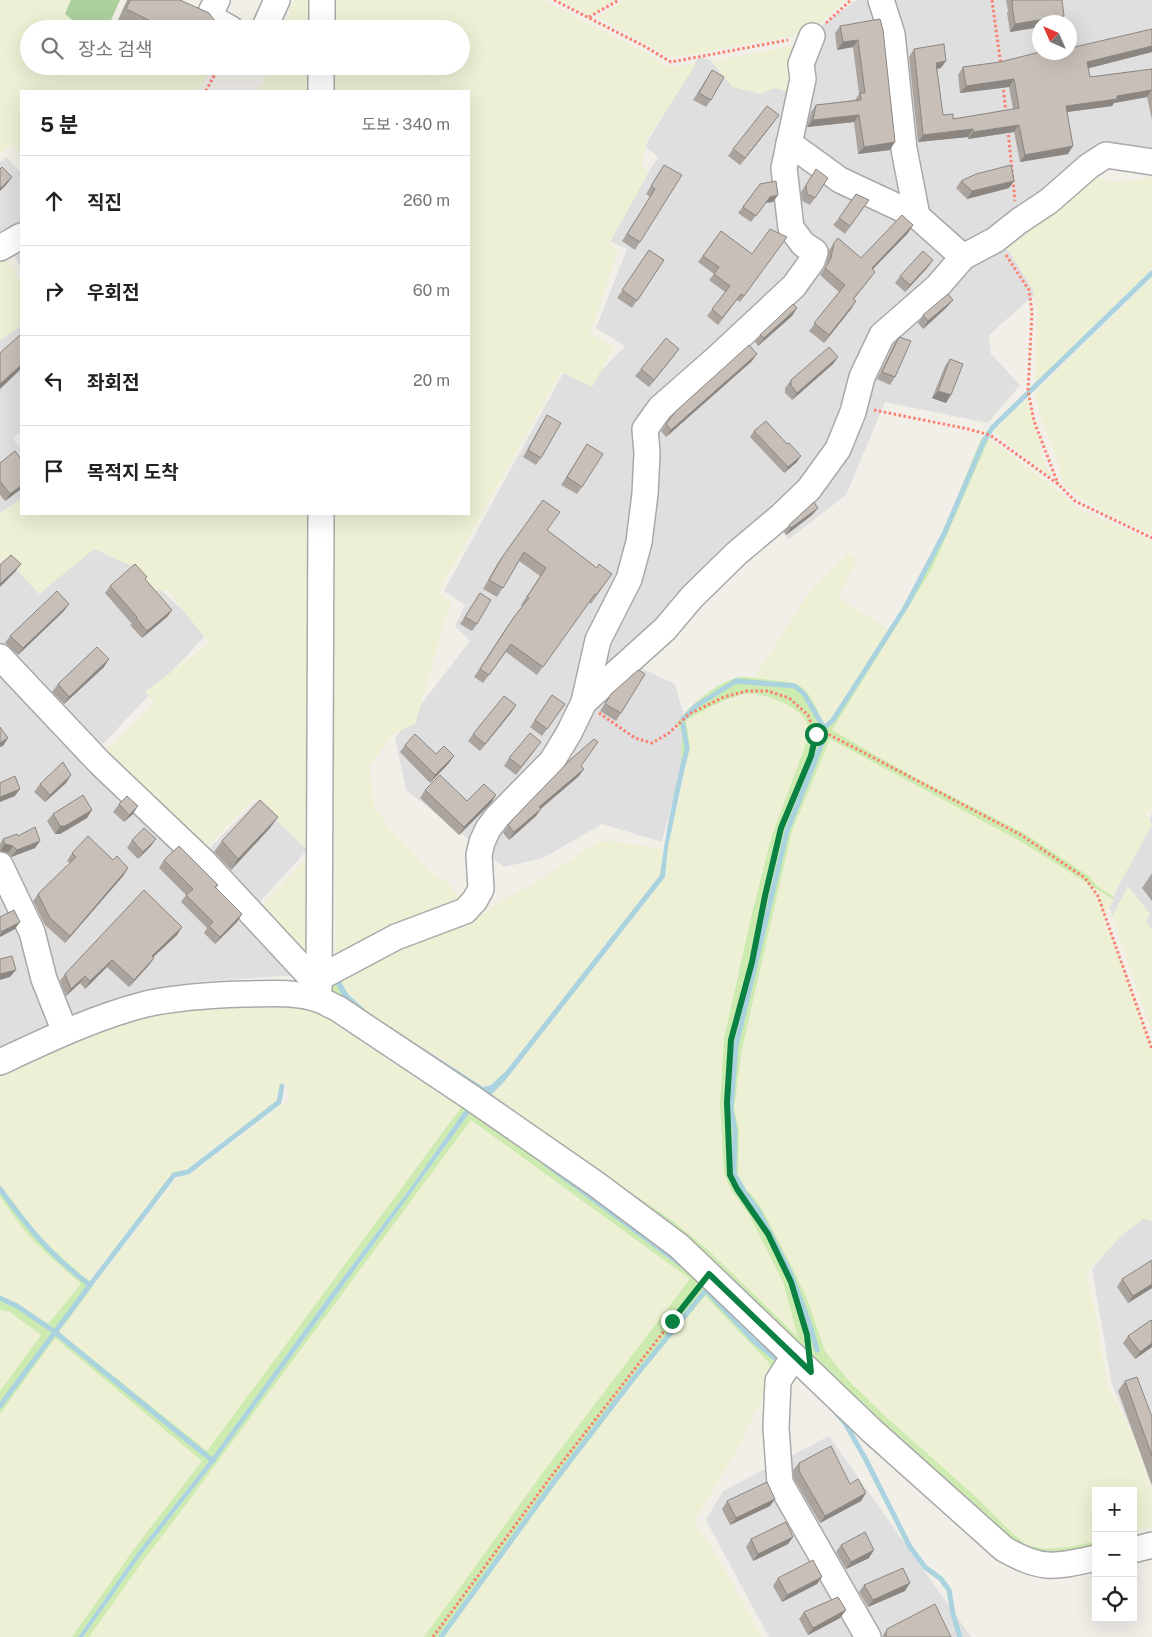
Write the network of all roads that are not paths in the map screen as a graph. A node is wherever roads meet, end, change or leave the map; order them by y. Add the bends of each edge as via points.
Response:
1 (217, 0) edge
2 (277, 0) edge
3 (322, 0) edge
4 (881, 0) edge
5 (215, 20) edge
6 (268, 20) edge
7 (322, 20) edge
8 (812, 36) road end
9 (321, 75) edge
10 (322, 90) edge
11 (788, 143) junction
12 (1152, 162) edge
13 (917, 216) junction
14 (20, 237) edge
15 (0, 248) edge
16 (963, 257) junction
17 (321, 515) edge
18 (0, 657) edge
19 (584, 702) junction
20 (0, 865) edge
21 (319, 989) junction
22 (65, 1032) junction
23 (0, 1062) edge
24 (802, 1364) junction
25 (1152, 1545) edge
26 (1137, 1549) edge
27 (1092, 1559) edge
28 (868, 1637) edge

1 - 5 street via 212,12
2 - 6 street
3 - 7 street
4 - 13 street via 892,34 904,149
8 - 11 street via 801,64 803,79
9 - 10 street
11 - 13 street via 840,180
11 - 19 street via 784,168 791,228 803,244 815,252 812,261 794,286 660,408 645,429 647,453 639,542 629,579 598,640
12 - 16 street via 1106,155 1003,234
13 - 16 street
14 - 15 street
16 - 19 street via 937,287 882,335 862,377 853,412 838,449 808,489 698,591 666,629
17 - 21 street
18 - 21 street via 100,763 203,861
19 - 21 street via 552,761 488,829 478,855 481,888 475,900 465,910 396,937
20 - 22 street via 32,932 44,979
21 - 22 street via 295,995 192,996 126,1010
21 - 24 street via 344,1013 596,1184 679,1246
22 - 23 street
24 - 27 street via 1004,1549 1024,1561 1042,1566
24 - 28 street via 778,1381 776,1428 780,1483
25 - 26 street

